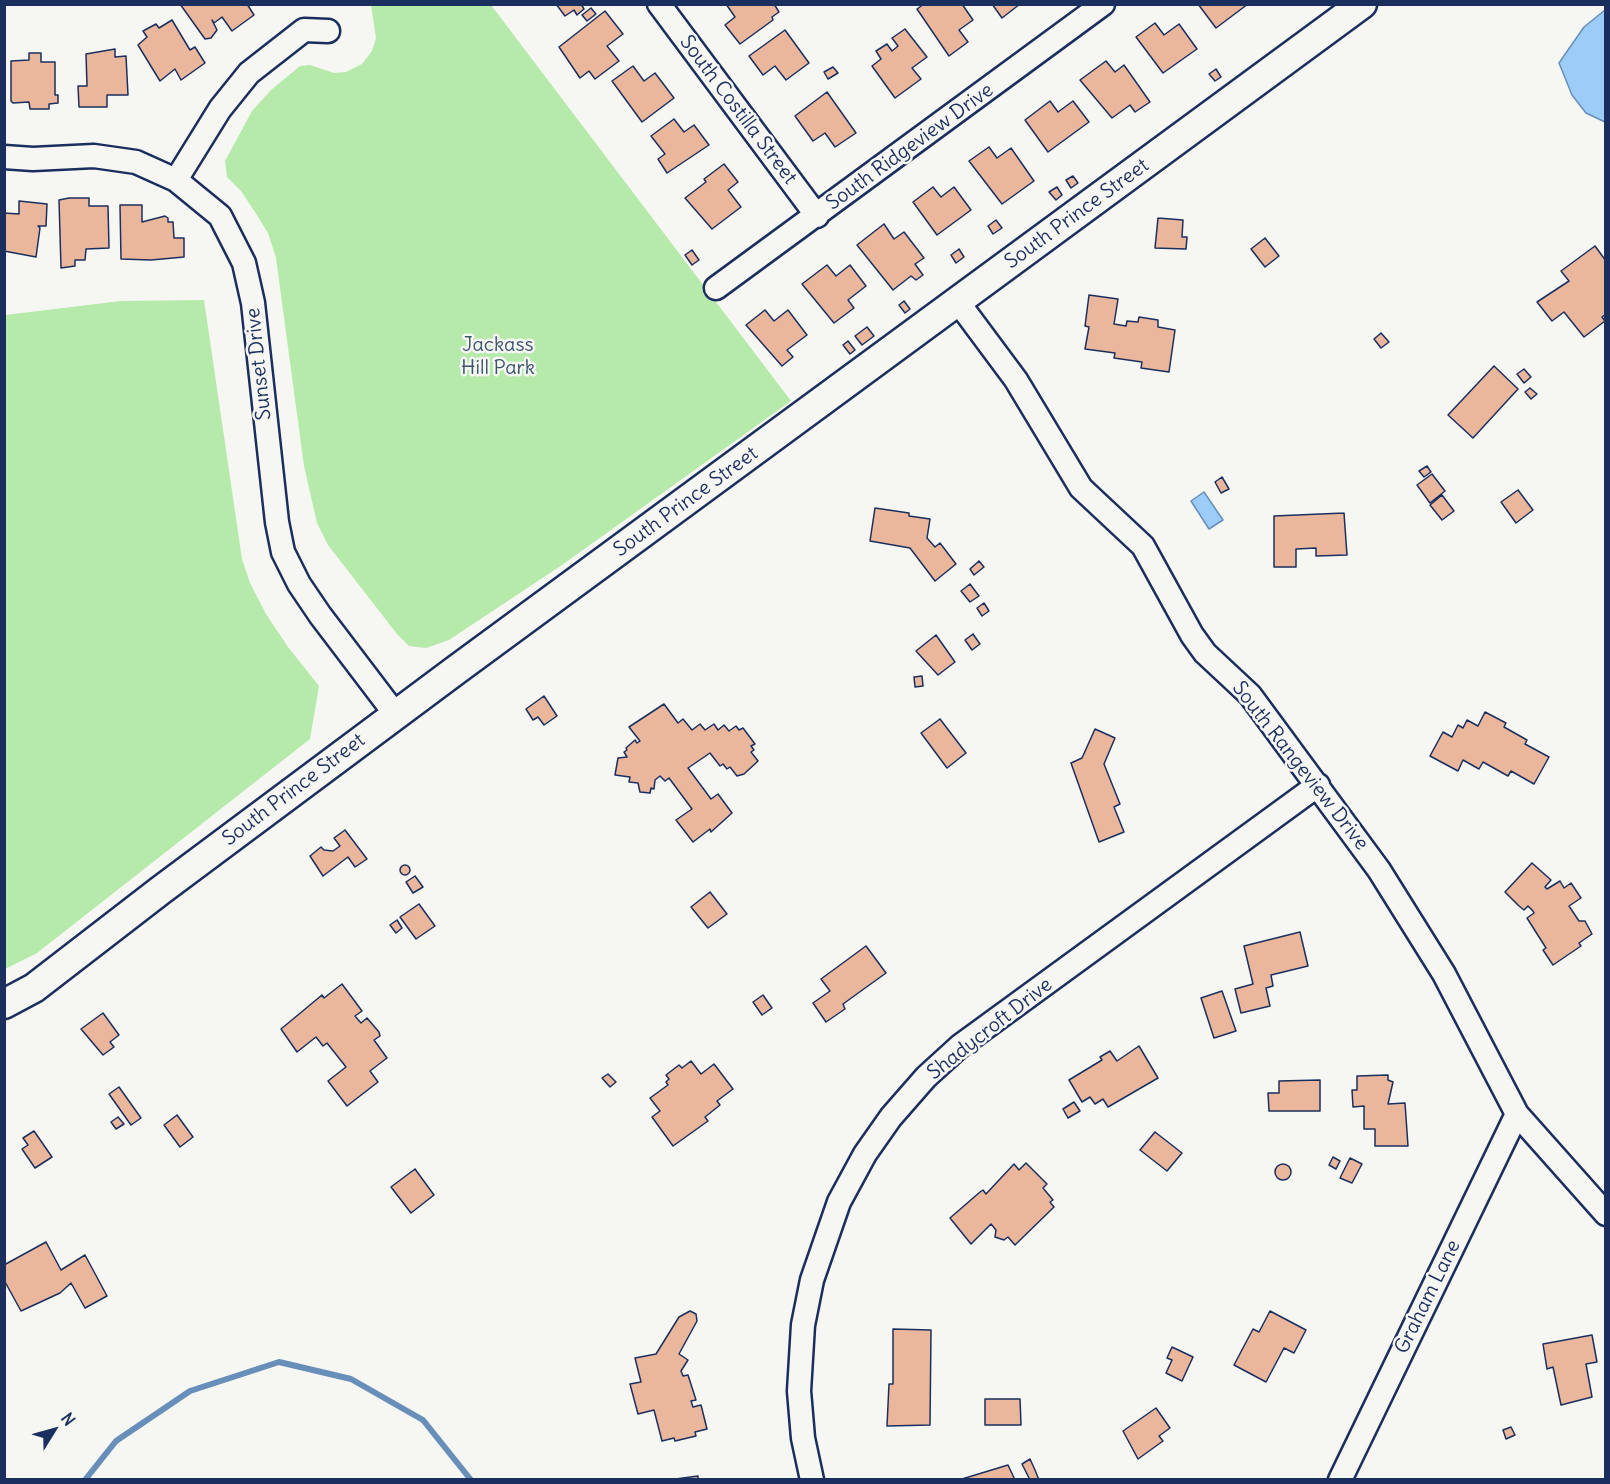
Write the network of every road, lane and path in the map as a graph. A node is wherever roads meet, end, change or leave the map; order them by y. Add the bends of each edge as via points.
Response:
1 (659, 4) edge
2 (1103, 4) edge
3 (1362, 4) edge
4 (328, 31) dead end
5 (4, 157) edge
6 (176, 180) junction
7 (817, 216) junction
8 (716, 288) dead end
9 (958, 302) junction
10 (396, 715) junction
11 (1318, 785) junction
12 (8, 1003) edge
13 (1517, 1114) junction
14 (1605, 1214) edge
15 (812, 1479) edge
16 (1340, 1479) edge

1 - 7 street, South Costilla Street
2 - 7 street, South Ridgeview Drive
3 - 9 street, South Prince Street
4 - 6 street via 304,30 249,73 220,109
5 - 6 street, Sunset Drive via 110,158 136,162
6 - 10 street, Sunset Drive via 220,216 244,263 253,303 277,522 284,552 320,615
7 - 8 street, South Ridgeview Drive
9 - 10 street, South Prince Street
9 - 11 street, South Rangeview Drive via 1016,380 1080,488 1143,546 1205,653 1250,695
10 - 12 street, South Prince Street via 34,988
11 - 13 street, South Rangeview Drive via 1425,941
11 - 15 street, Shadycroft Drive via 960,1046 891,1117 839,1202 812,1280 803,1325 799,1391
13 - 14 street, South Rangeview Drive
13 - 16 street, Graham Lane

